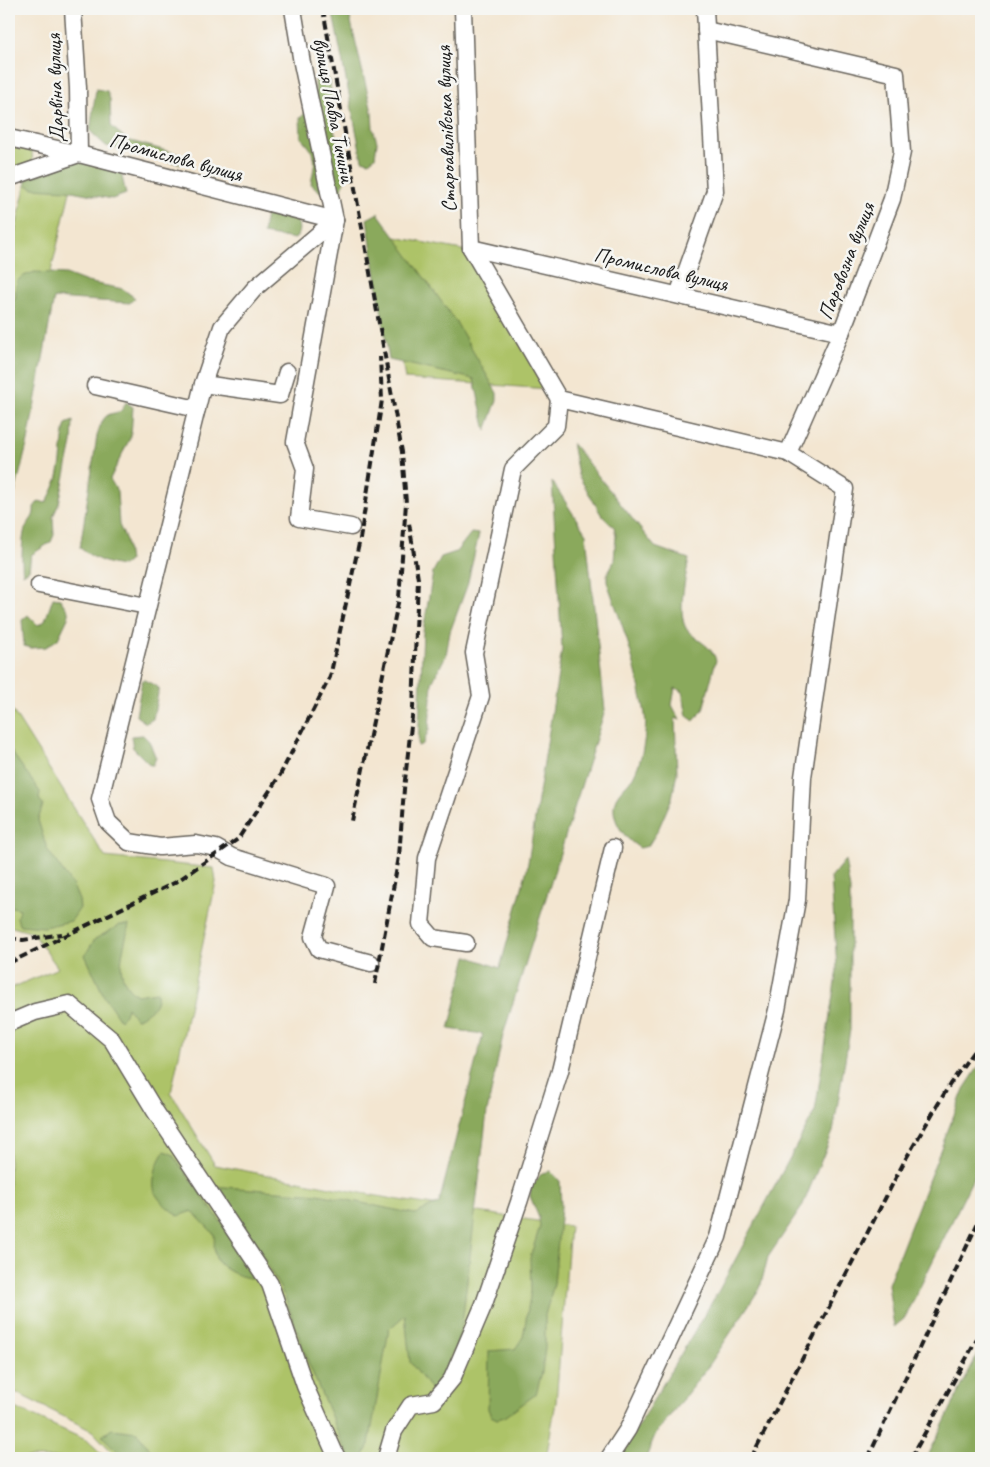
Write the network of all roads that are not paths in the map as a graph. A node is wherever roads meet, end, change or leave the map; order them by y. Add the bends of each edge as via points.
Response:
1 (72, 9) edge
2 (293, 9) edge
3 (463, 9) edge
4 (704, 9) edge
5 (706, 30) junction
6 (9, 138) edge
7 (79, 154) junction
8 (9, 178) edge
9 (335, 220) junction
10 (471, 248) junction
11 (678, 295) junction
12 (841, 333) junction
13 (287, 372) dead end
14 (202, 384) junction
15 (95, 386) dead end
16 (559, 399) junction
17 (197, 409) junction
18 (788, 453) junction
19 (351, 527) dead end
20 (39, 584) dead end
21 (148, 606) junction
22 (613, 848) dead end
23 (466, 943) dead end
24 (371, 962) dead end
25 (9, 1023) edge
26 (336, 1458) edge
27 (386, 1458) edge
28 (609, 1458) edge

1 - 7 street, Дарвіна вулиця
2 - 9 street, вулиця Павла Тичини
3 - 10 street, Староавилівська вулиця
4 - 5 street
5 - 11 street via 715,191
5 - 12 street, Паровозна вулиця via 896,74 902,152 892,199
6 - 7 street, Дарвіна вулиця
7 - 8 street, Промислова вулиця
7 - 9 street, Промислова вулиця
9 - 14 street via 255,288 222,327
9 - 19 street via 295,442 305,469 299,518
10 - 11 street, Промислова вулиця
10 - 16 street
11 - 12 street, Промислова вулиця
12 - 18 street, Паровозна вулиця
13 - 14 street via 280,394
14 - 17 street
15 - 17 street
16 - 18 street
16 - 23 street via 556,426 513,469 474,653 481,696 428,858 421,924 433,938
17 - 21 street
18 - 28 street via 845,489 803,777 797,900 777,1010 718,1237 628,1430
20 - 21 street
21 - 24 street via 100,798 108,822 129,842 160,847 196,844 216,848 232,858 327,886 313,938 319,949
22 - 27 street via 560,1071 484,1304 452,1379 434,1401 411,1405 394,1431
25 - 26 street via 34,1012 69,1004 112,1040 270,1284 305,1386

